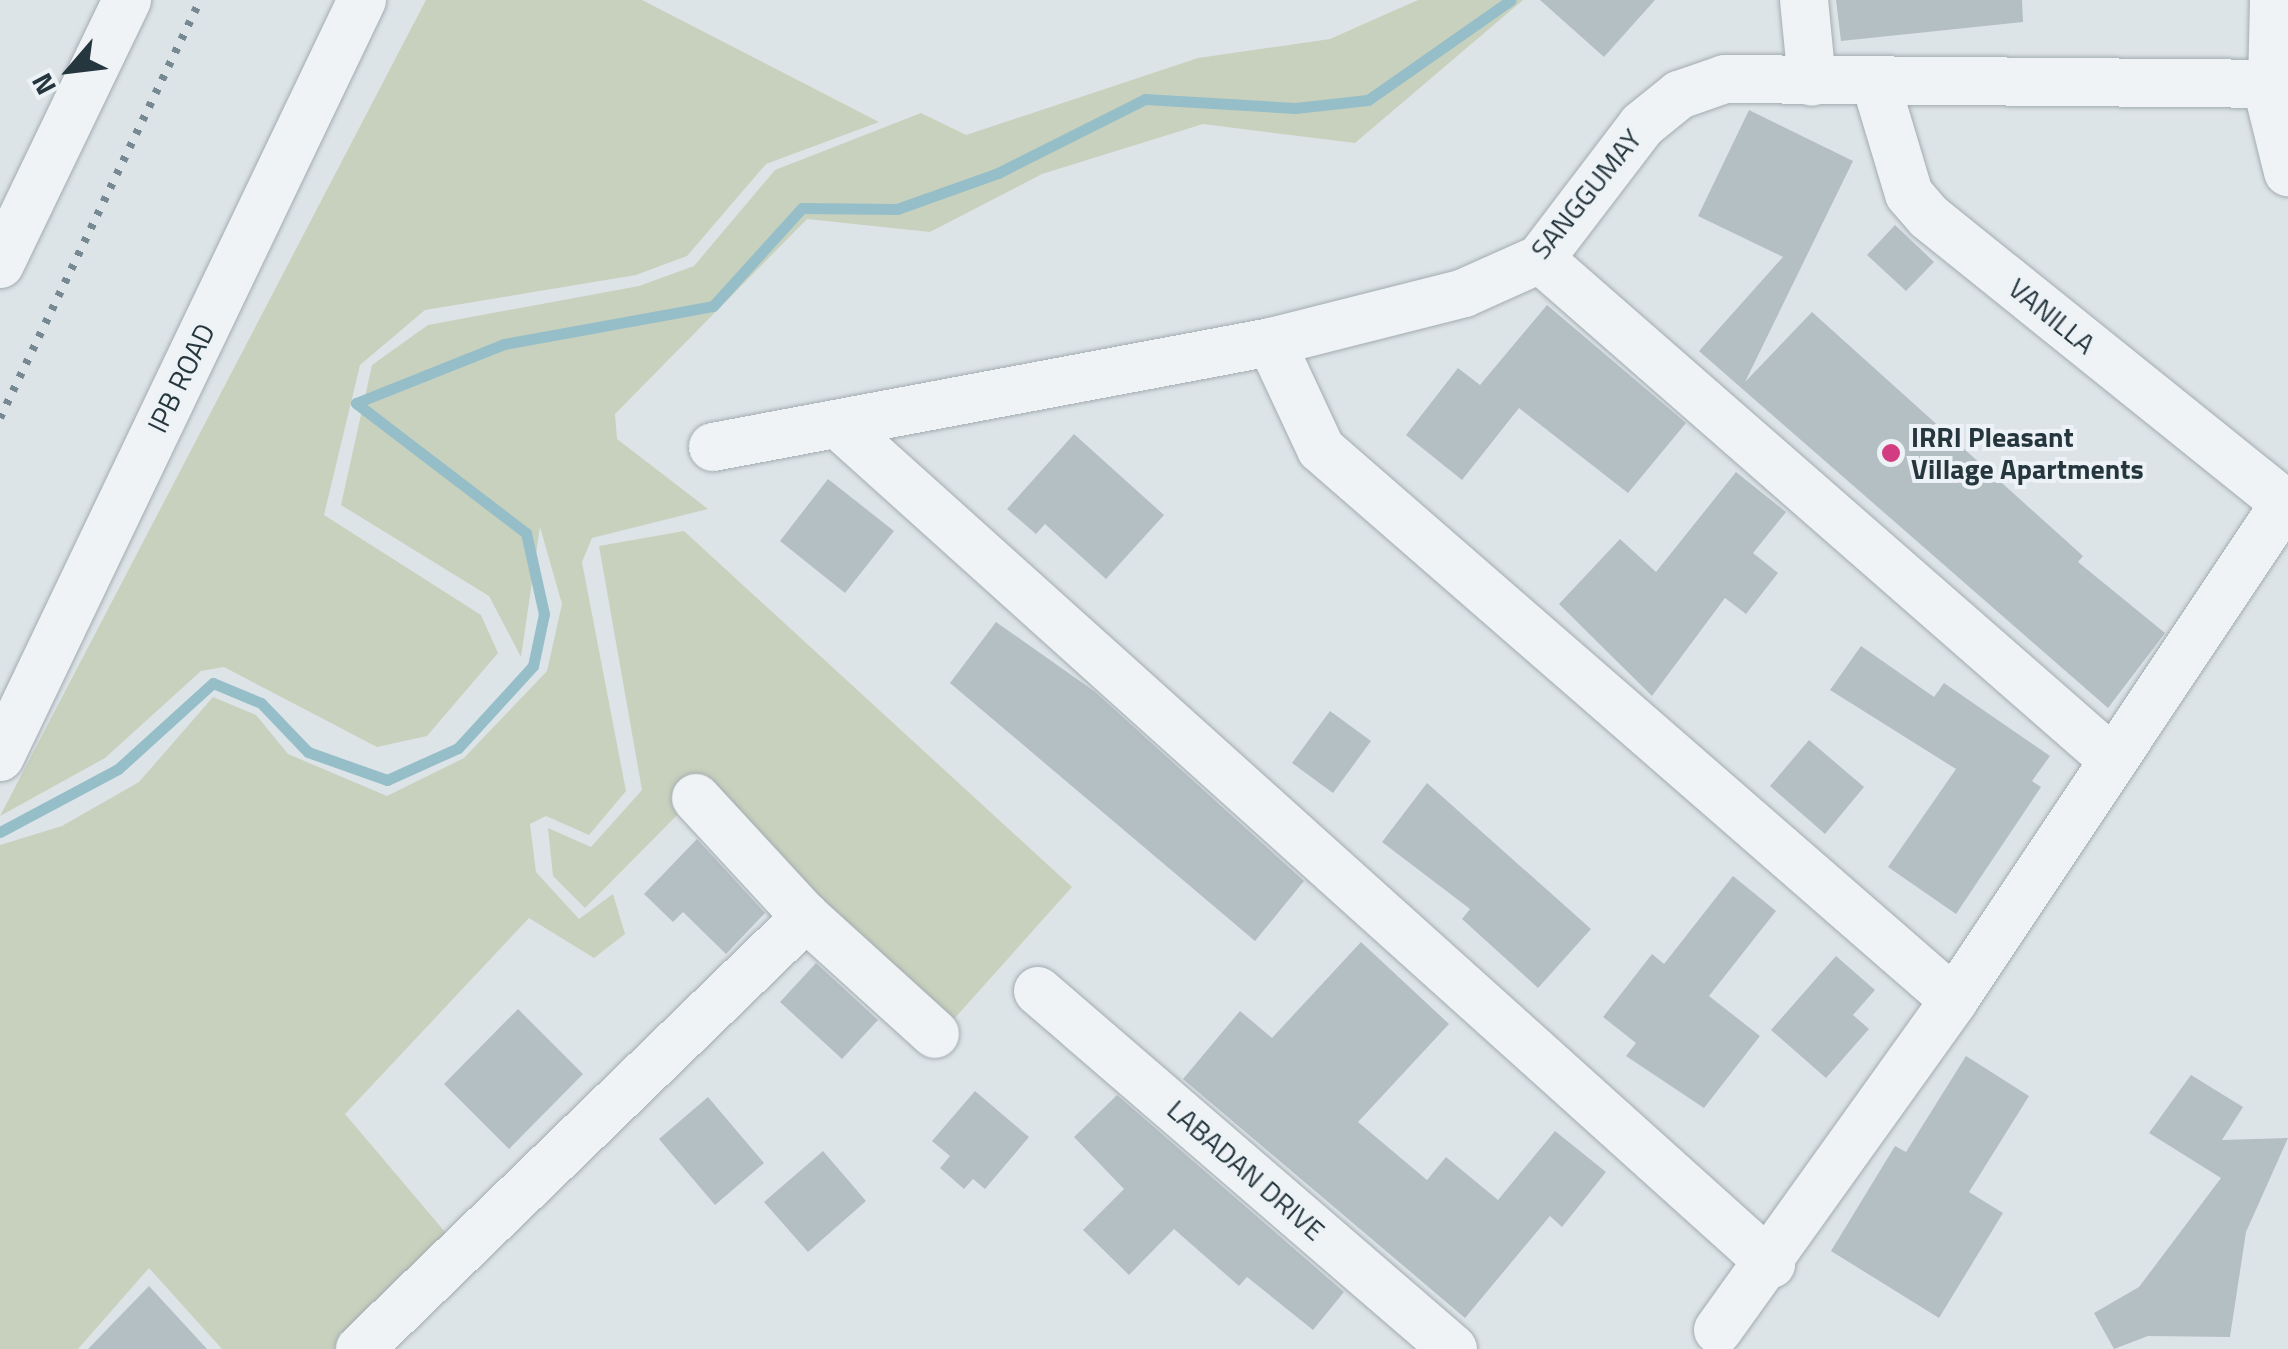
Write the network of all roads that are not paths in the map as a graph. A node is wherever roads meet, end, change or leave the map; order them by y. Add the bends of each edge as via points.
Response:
1 (127, 0) edge
2 (362, 0) edge
3 (1804, 0) edge
4 (2274, 0) edge
5 (1812, 82) junction
6 (1876, 84) junction
7 (2275, 84) edge
8 (2288, 172) edge
9 (1540, 260) junction
10 (0, 264) edge
11 (1271, 342) junction
12 (842, 428) junction
13 (713, 447) dead end
14 (2286, 505) edge
15 (0, 757) edge
16 (2112, 759) junction
17 (696, 798) dead end
18 (806, 918) junction
19 (1038, 991) dead end
20 (1954, 1000) junction
21 (935, 1034) dead end
22 (1771, 1264) junction
23 (1718, 1330) dead end
24 (360, 1349) edge
25 (1453, 1349) edge

1 - 10 street
2 - 15 street, IPB ROAD
3 - 5 street
4 - 7 street
5 - 6 street, SANGGUMAY
5 - 9 street, SANGGUMAY via 1725,79 1679,95 1642,125
6 - 7 street, SANGGUMAY
6 - 14 street, VANILLA via 1909,194 1929,218
7 - 8 street
9 - 11 street, SANGGUMAY via 1464,293
9 - 16 street
11 - 12 street, SANGGUMAY
11 - 20 street via 1321,449
12 - 13 street, SANGGUMAY
12 - 22 street
14 - 16 street
16 - 20 street
17 - 18 street
18 - 21 street
18 - 24 street
19 - 25 street, LABADAN DRIVE
20 - 22 street
22 - 23 street

